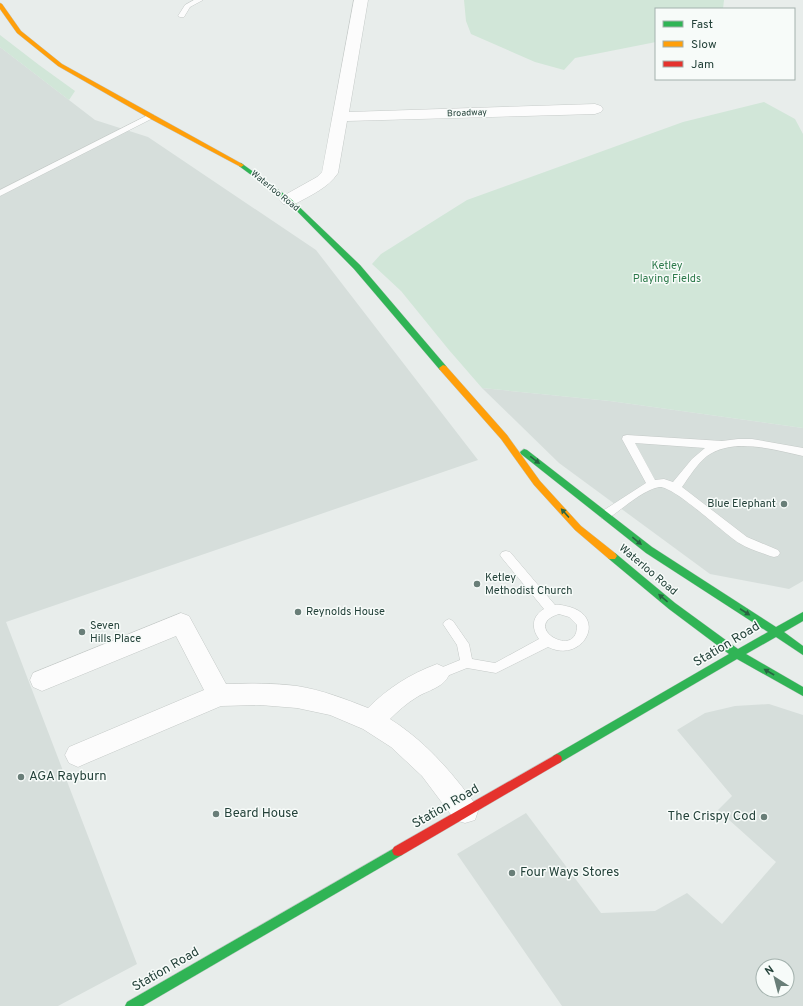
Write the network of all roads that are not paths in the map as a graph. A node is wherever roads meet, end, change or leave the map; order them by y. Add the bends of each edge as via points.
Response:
1 (200, 0) edge
2 (361, 0) edge
3 (0, 5) edge
4 (182, 16) dead end
5 (595, 109) dead end
6 (339, 117) junction
7 (151, 118) junction
8 (0, 193) edge
9 (289, 200) junction
10 (504, 437) junction
11 (721, 445) junction
12 (803, 452) edge
13 (652, 485) junction
14 (675, 488) junction
15 (605, 515) junction
16 (774, 553) dead end
17 (506, 555) dead end
18 (552, 610) junction
19 (803, 616) edge
20 (449, 624) dead end
21 (775, 631) junction
22 (547, 641) junction
23 (803, 651) edge
24 (737, 654) junction
25 (467, 663) junction
26 (437, 675) joint
27 (42, 680) dead end
28 (803, 692) edge
29 (219, 695) junction
30 (372, 721) junction
31 (78, 755) dead end
32 (465, 811) junction
33 (131, 1006) edge

1 - 4 lane via 187,6
2 - 6 street
3 - 7 street, Waterloo Road via 19,32 60,65
5 - 6 street, Broadway
6 - 9 street via 330,173 323,181
7 - 8 lane
7 - 9 street, Waterloo Road via 249,170
9 - 10 street, Waterloo Road via 357,267
10 -> 15 street, Waterloo Road
24 -> 10 street, Waterloo Road via 672,606 578,528 537,483
11 - 12 lane via 740,442
11 - 13 lane via 627,439
11 - 14 lane via 703,454
13 - 14 lane via 664,483
13 - 15 lane
14 - 16 lane via 744,541
15 -> 21 street, Waterloo Road via 649,550
17 - 18 lane
18 - 22 lane via 546,613 539,623 542,636
18 - 22 lane via 567,610 579,617 583,634 580,639 568,646
19 - 21 street, Station Road
20 - 25 lane via 463,644
21 - 23 street, Waterloo Road
21 - 24 street, Station Road
22 - 25 lane via 496,668
28 -> 24 street, Waterloo Road
24 - 32 street, Station Road
25 - 26 lane
26 - 30 street via 408,689 389,703
27 - 29 street via 181,623
29 - 30 street via 260,694 297,697 332,705
29 - 31 street
30 - 32 street via 400,739 426,764
32 - 33 street, Station Road

